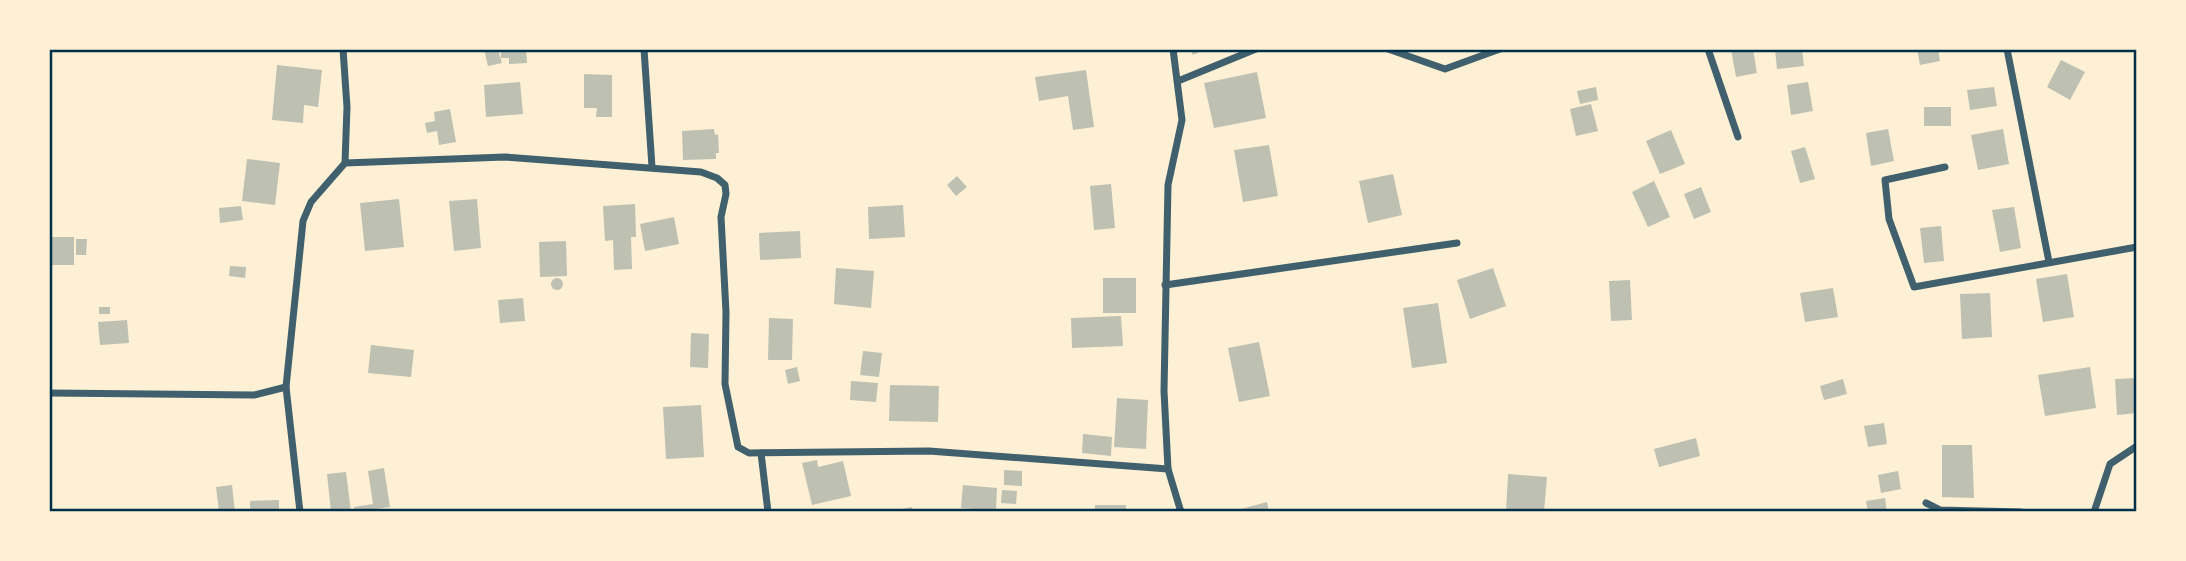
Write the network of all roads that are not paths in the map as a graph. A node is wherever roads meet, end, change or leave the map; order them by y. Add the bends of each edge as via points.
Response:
1 (343, 49) edge
2 (644, 49) edge
3 (1173, 49) edge
4 (1256, 49) edge
5 (1388, 49) edge
6 (1500, 49) edge
7 (1708, 49) edge
8 (2007, 49) edge
9 (1178, 81) junction
10 (1738, 137) dead end
11 (345, 163) junction
12 (652, 167) junction
13 (1945, 167) dead end
14 (1457, 243) dead end
15 (2137, 247) edge
16 (2049, 262) junction
17 (1166, 285) junction
18 (286, 387) junction
19 (49, 393) edge
20 (2137, 446) edge
21 (761, 453) junction
22 (1168, 469) junction
23 (1926, 503) dead end
24 (300, 512) edge
25 (768, 512) edge
26 (1181, 512) edge
27 (2021, 512) edge
28 (2094, 512) edge

1 - 11 street
2 - 12 street
3 - 9 street
4 - 9 street
5 - 6 street via 1445,69
7 - 10 street
8 - 16 street
9 - 17 street via 1182,120 1168,185
11 - 12 street via 505,157
11 - 18 street via 311,202 303,220
12 - 21 street via 701,172 725,185 721,217 725,384 738,447
13 - 16 street via 1885,180 1889,219 1914,287
14 - 17 street
15 - 16 street
17 - 22 street
18 - 19 street via 254,395
18 - 24 street
20 - 28 street via 2110,464
21 - 22 street via 929,451
21 - 25 street
22 - 26 street
23 - 27 street via 1940,510

